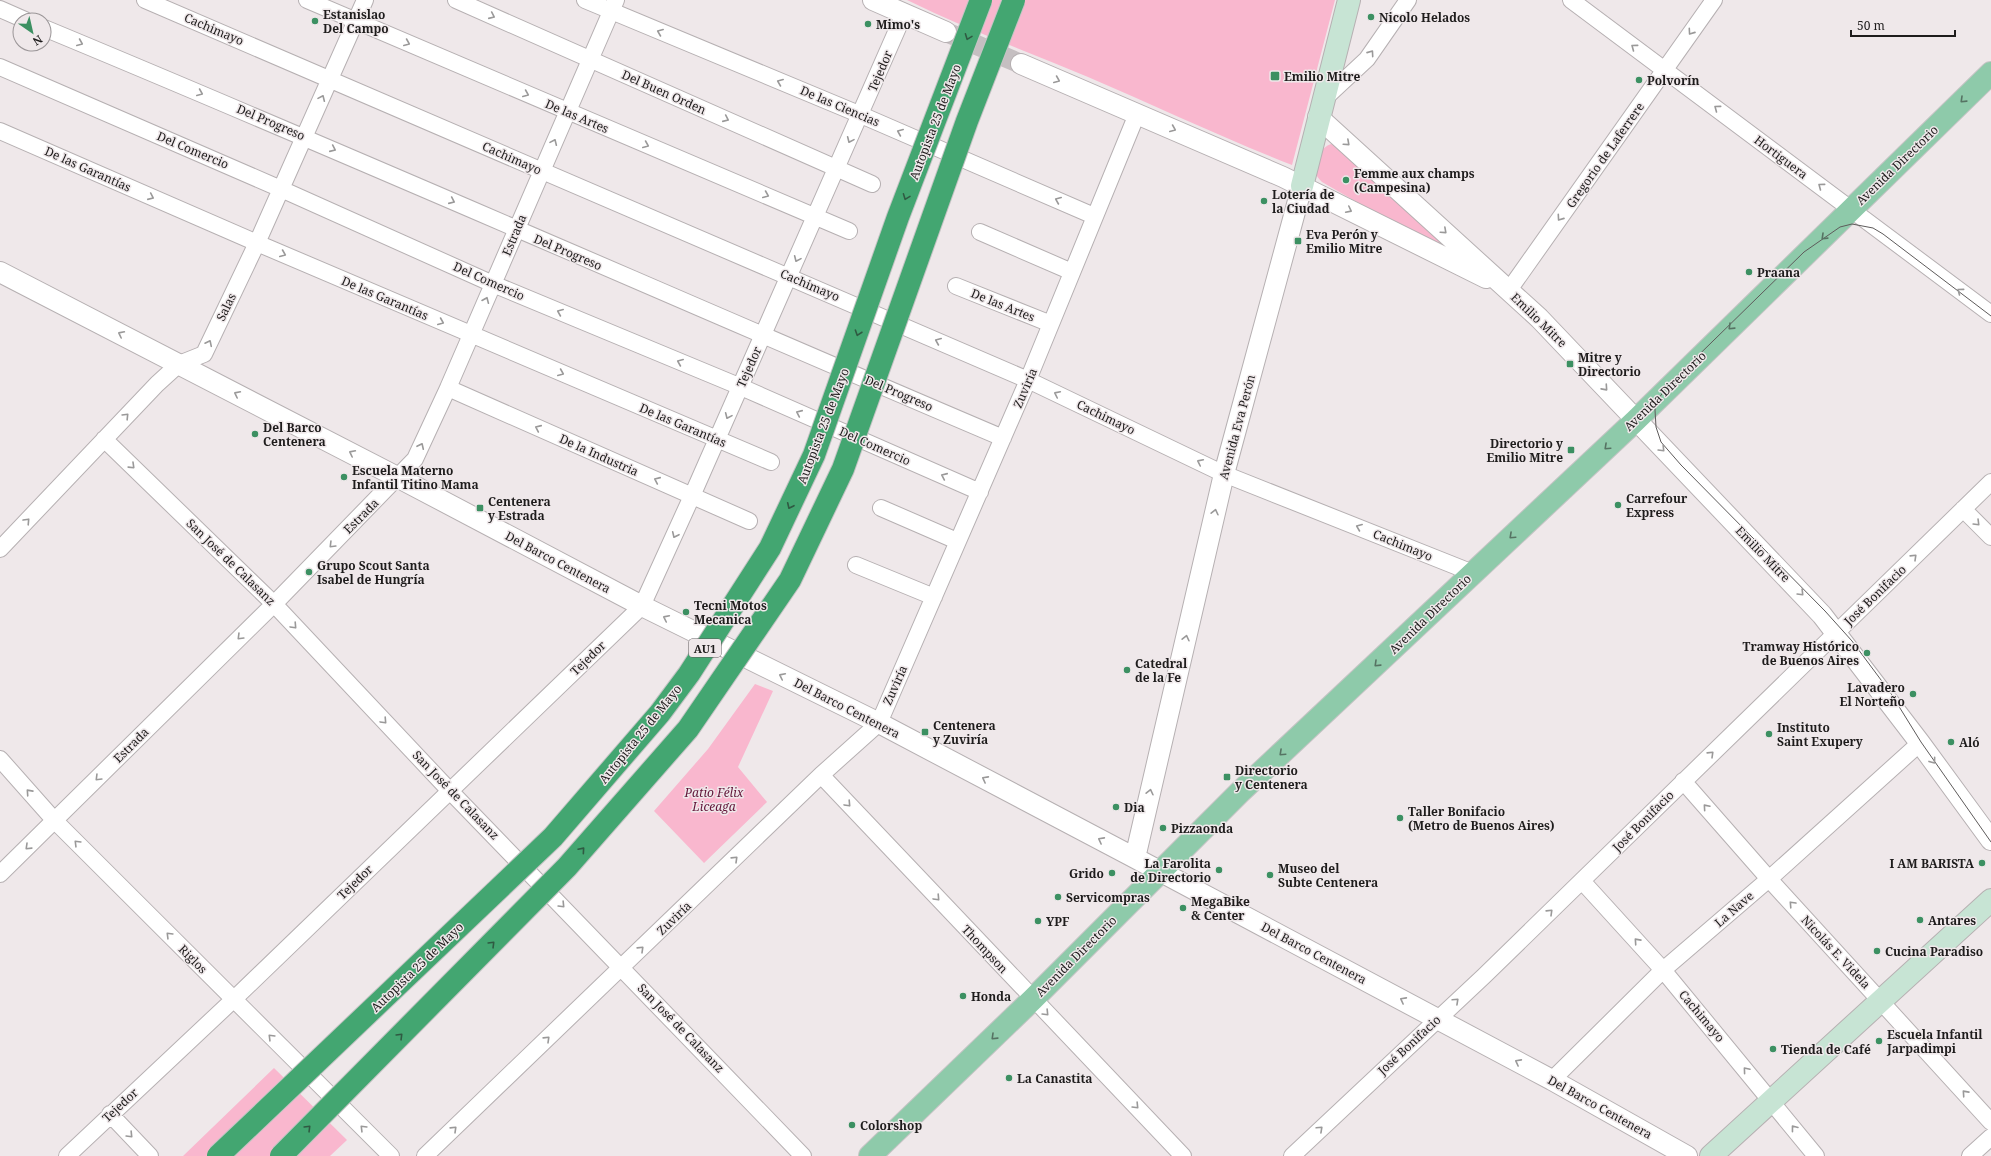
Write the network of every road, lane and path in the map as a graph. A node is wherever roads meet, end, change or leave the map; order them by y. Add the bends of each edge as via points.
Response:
1 (145, 0) edge
2 (307, 0) edge
3 (365, 0) edge
4 (456, 0) edge
5 (585, 0) edge
6 (873, 0) edge
7 (981, 0) edge
8 (1014, 0) edge
9 (1349, 0) edge
10 (1408, 0) edge
11 (1571, 0) edge
12 (1714, 0) edge
13 (613, 6) edge
14 (0, 10) edge
15 (904, 14) junction
16 (12, 15) edge
17 (356, 21) junction
18 (52, 31) edge
19 (946, 32) tunnel mouth
20 (590, 60) junction
21 (1021, 64) tunnel mouth
22 (0, 67) edge
23 (1665, 70) junction
24 (1991, 73) edge
25 (330, 78) junction
26 (1321, 109) junction
27 (568, 112) junction
28 (1137, 114) junction
29 (861, 115) junction
30 (0, 131) edge
31 (304, 136) junction
32 (837, 168) junction
33 (542, 171) junction
34 (872, 184) dead end
35 (1302, 186) junction
36 (281, 189) junction
37 (1852, 209) junction
38 (816, 216) junction
39 (1094, 216) junction
40 (516, 230) junction
41 (849, 231) dead end
42 (980, 232) dead end
43 (257, 243) junction
44 (0, 272) edge
45 (1072, 272) junction
46 (790, 276) junction
47 (493, 284) junction
48 (956, 286) dead end
49 (1509, 290) junction
50 (1991, 314) edge
51 (1051, 324) junction
52 (471, 334) junction
53 (763, 336) junction
54 (179, 364) junction
55 (1028, 380) junction
56 (740, 387) junction
57 (448, 388) junction
58 (1635, 421) junction
59 (1003, 438) junction
60 (104, 439) junction
61 (718, 439) junction
62 (771, 462) dead end
63 (1224, 474) junction
64 (399, 478) junction
65 (1991, 482) edge
66 (980, 492) junction
67 (692, 496) junction
68 (881, 508) dead end
69 (1963, 509) junction
70 (749, 521) dead end
71 (1991, 537) edge
72 (958, 541) junction
73 (1, 546) edge
74 (856, 564) dead end
75 (1473, 573) junction
76 (934, 597) junction
77 (274, 604) junction
78 (642, 606) junction
79 (1836, 633) junction
80 (879, 724) junction
81 (1920, 743) junction
82 (0, 759) edge
83 (821, 775) junction
84 (1683, 781) junction
85 (450, 791) junction
86 (55, 820) junction
87 (1991, 840) edge
88 (1135, 858) junction
89 (1161, 872) junction
90 (0, 874) edge
91 (1769, 879) junction
92 (1582, 881) junction
93 (1991, 900) edge
94 (622, 967) junction
95 (1663, 970) junction
96 (1033, 999) junction
97 (234, 1000) junction
98 (1881, 1000) junction
99 (1437, 1019) junction
100 (1552, 1080) junction
101 (1771, 1100) junction
102 (110, 1114) junction
103 (1991, 1122) edge
104 (1991, 1137) edge
105 (66, 1156) edge
106 (150, 1156) edge
107 (218, 1156) edge
108 (281, 1156) edge
109 (391, 1156) edge
110 (425, 1156) edge
111 (803, 1156) edge
112 (870, 1156) edge
113 (1183, 1156) edge
114 (1292, 1156) edge
115 (1687, 1156) edge
116 (1711, 1156) edge
117 (1816, 1156) edge
118 (1970, 1156) edge

1 - 25 street, Cachimayo
2 - 17 street, De las Artes
3 - 17 street, Salas
4 -> 20 street, Del Buen Orden
5 - 13 street, De las Ciencias
6 - 15 street
7 -> 107 highway, Autopista 25 de Mayo / AU1, bridge via 898,217 814,455 770,548 688,674 660,713 553,837
108 -> 8 highway, AU1, bridge via 567,868 688,729 790,580 843,469 967,121
9 - 26 main road, Avenida Eva Perón
26 -> 10 street via 1367,59
23 -> 11 street, Hortiguera
12 -> 23 street, Gregorio de Laferrere
13 - 20 street, Estrada
29 -> 13 street, De las Ciencias
14 - 16 street
15 - 19 street
15 - 29 street, Tejedor
17 - 25 street, Salas
17 -> 27 street, De las Artes
18 -> 31 street, Del Progreso
20 - 27 street, Estrada
20 -> 32 street, Del Buen Orden
21 -> 28 street, Emilio Mitre
22 - 36 street, Del Comercio
37 -> 23 street, Hortiguera
23 -> 49 street, Gregorio de Laferrere
24 -> 37 main road, Avenida Directorio
31 -> 25 street, Salas
25 - 33 street, Cachimayo
26 - 35 main road, Avenida Eva Perón
26 -> 49 street, Emilio Mitre
33 -> 27 street, Estrada
27 -> 38 street, De las Artes
28 -> 35 street, Emilio Mitre
28 - 39 street, Zuviría
29 -> 32 street, Tejedor
39 -> 29 street, De las Ciencias
30 -> 43 street, De las Garantías
31 - 36 street, Salas
31 -> 40 street, Del Progreso
32 - 34 street, Del Buen Orden
32 - 38 street, Tejedor
33 - 40 street, Estrada
33 - 46 street, Cachimayo
35 -> 49 street, Emilio Mitre
35 - 63 street, Avenida Eva Perón
36 - 43 street, Salas
36 - 47 street, Del Comercio
50 -> 37 street, Hortiguera
37 -> 58 main road, Avenida Directorio
38 - 41 street, De las Artes
38 -> 46 street, Tejedor
39 - 45 street, Zuviría
40 - 47 street, Estrada
40 - 53 street, Del Progreso
42 - 45 street
43 -> 52 street, De las Garantías
54 -> 43 street, Salas via 204,354
54 -> 44 street, Del Barco Centenera
45 - 51 street, Zuviría
46 - 53 street, Tejedor
55 -> 46 street, Cachimayo
52 -> 47 street, Estrada
56 -> 47 street, Del Comercio
48 - 51 street, De las Artes
49 -> 58 street, Emilio Mitre via 1572,352
51 - 55 street, Zuviría
52 - 57 street, Estrada
52 -> 61 street, De las Garantías
53 - 56 street, Tejedor
53 - 59 street, Del Progreso
60 -> 54 street, Salas
64 -> 54 street, Del Barco Centenera
55 - 59 street, Zuviría
63 -> 55 street, Cachimayo
56 -> 61 street, Tejedor
66 -> 56 street, Del Comercio
64 -> 57 street, Estrada via 415,459
67 -> 57 street, De la Industria
58 -> 75 main road, Avenida Directorio
58 -> 79 street, Emilio Mitre via 1822,615
59 - 66 street, Zuviría
73 -> 60 street, Salas
60 -> 77 street, San José de Calasanz
61 - 62 street, De las Garantías
61 - 67 street, Tejedor
75 -> 63 street, Cachimayo
88 -> 63 street, Avenida Eva Perón
64 -> 77 street, Estrada
64 - 78 street, Del Barco Centenera
65 - 69 street, José Bonifacio
66 - 72 street, Zuviría
67 - 70 street, De la Industria
67 -> 78 street, Tejedor
68 - 72 street
69 -> 71 street
79 -> 69 street, José Bonifacio
72 - 76 street, Zuviría
74 - 76 street
75 -> 89 main road, Avenida Directorio via 1240,792
76 - 80 street, Zuviría
77 -> 85 street, San José de Calasanz
77 -> 86 street, Estrada
80 -> 78 street, Del Barco Centenera
78 - 85 street, Tejedor
79 - 81 street, Emilio Mitre
84 -> 79 street, José Bonifacio
80 - 83 street, Zuviría
88 -> 80 street, Del Barco Centenera
81 -> 87 street, Emilio Mitre
81 - 91 street, La Nave
86 -> 82 street, Riglos
94 -> 83 street, Zuviría
83 -> 96 street, Thompson
91 -> 84 street, Nicolás E. Videla
84 - 92 street, José Bonifacio
85 -> 94 street, San José de Calasanz
85 - 97 street, Tejedor
86 -> 90 street, Estrada
97 -> 86 street, Riglos
88 - 89 street, Del Barco Centenera
89 - 96 main road, Avenida Directorio
99 -> 89 street, Del Barco Centenera
91 - 95 street, La Nave
98 -> 91 street, Nicolás E. Videla
95 -> 92 street, Cachimayo
99 -> 92 street, José Bonifacio
93 - 98 main road
110 -> 94 street, Zuviría
94 - 111 street, San José de Calasanz
95 - 100 street, La Nave
101 -> 95 street, Cachimayo
96 -> 112 main road, Avenida Directorio
96 -> 113 street, Thompson
97 - 102 street, Tejedor
109 -> 97 street, Riglos
98 - 101 main road
103 -> 98 street, Nicolás E. Videla
100 -> 99 street, Del Barco Centenera
114 -> 99 street, José Bonifacio
100 - 115 street, Del Barco Centenera
101 - 116 main road
117 -> 101 street, Cachimayo
102 - 105 street, Tejedor
102 -> 106 street
104 - 118 street

